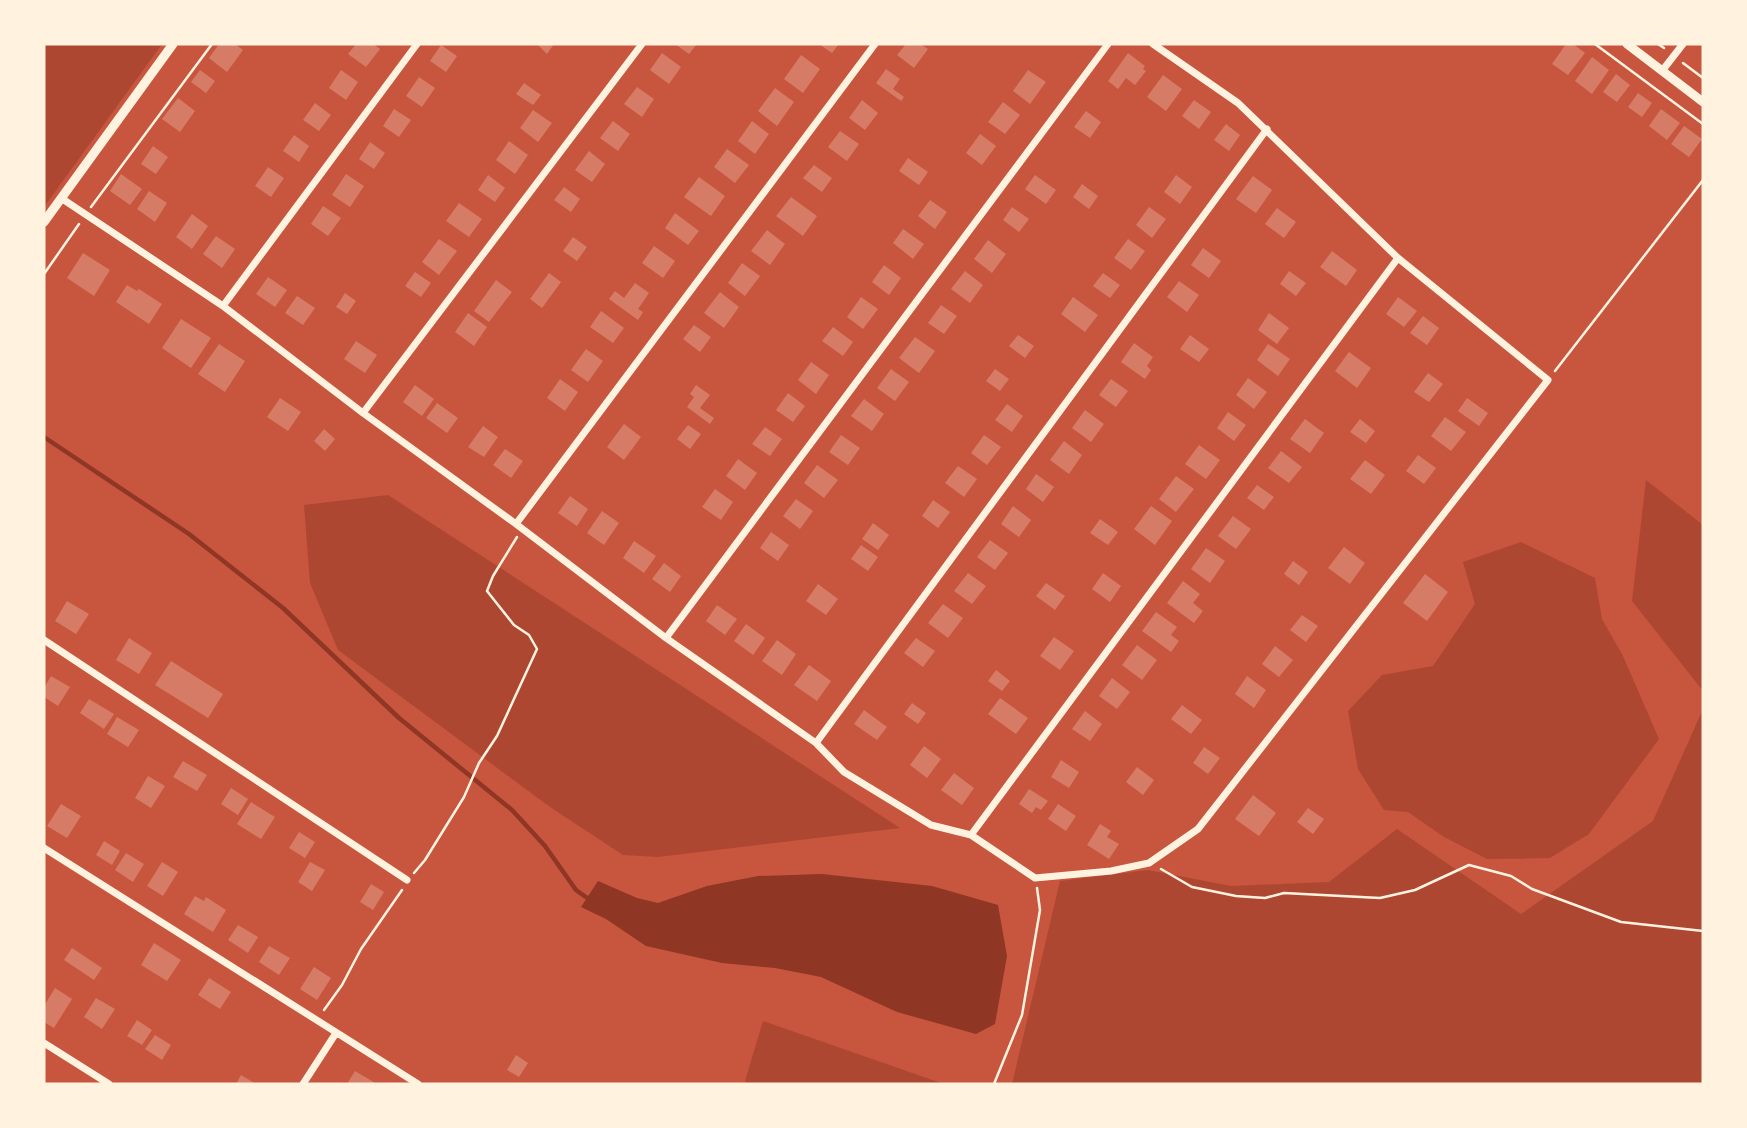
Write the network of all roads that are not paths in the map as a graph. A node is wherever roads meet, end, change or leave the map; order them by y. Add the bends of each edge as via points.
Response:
1 (173, 44) edge
2 (417, 44) edge
3 (642, 44) edge
4 (875, 44) edge
5 (1108, 44) edge
6 (1153, 44) edge
7 (1627, 44) edge
8 (1683, 44) edge
9 (1662, 71) junction
10 (1703, 102) edge
11 (1266, 129) junction
12 (61, 198) junction
13 (44, 222) edge
14 (1398, 258) junction
15 (223, 306) junction
16 (363, 413) junction
17 (518, 526) junction
18 (666, 638) junction
19 (44, 640) edge
20 (816, 743) junction
21 (971, 835) junction
22 (44, 848) edge
23 (407, 880) road end
24 (336, 1033) junction
25 (44, 1042) edge
26 (109, 1084) edge
27 (303, 1084) edge
28 (418, 1084) edge

1 - 12 street
2 - 15 street
3 - 16 street
4 - 17 street
5 - 18 street
6 - 11 street via 1238,103
7 - 9 street
8 - 9 street
9 - 10 street
11 - 14 street
11 - 20 street
12 - 13 street
12 - 15 street
14 - 21 street
14 - 21 street via 1548,380 1199,829 1150,863 1035,878
15 - 16 street
16 - 17 street
17 - 18 street
18 - 20 street
19 - 23 street
20 - 21 street via 844,772 931,825
22 - 24 street
24 - 27 street
24 - 28 street
25 - 26 street

